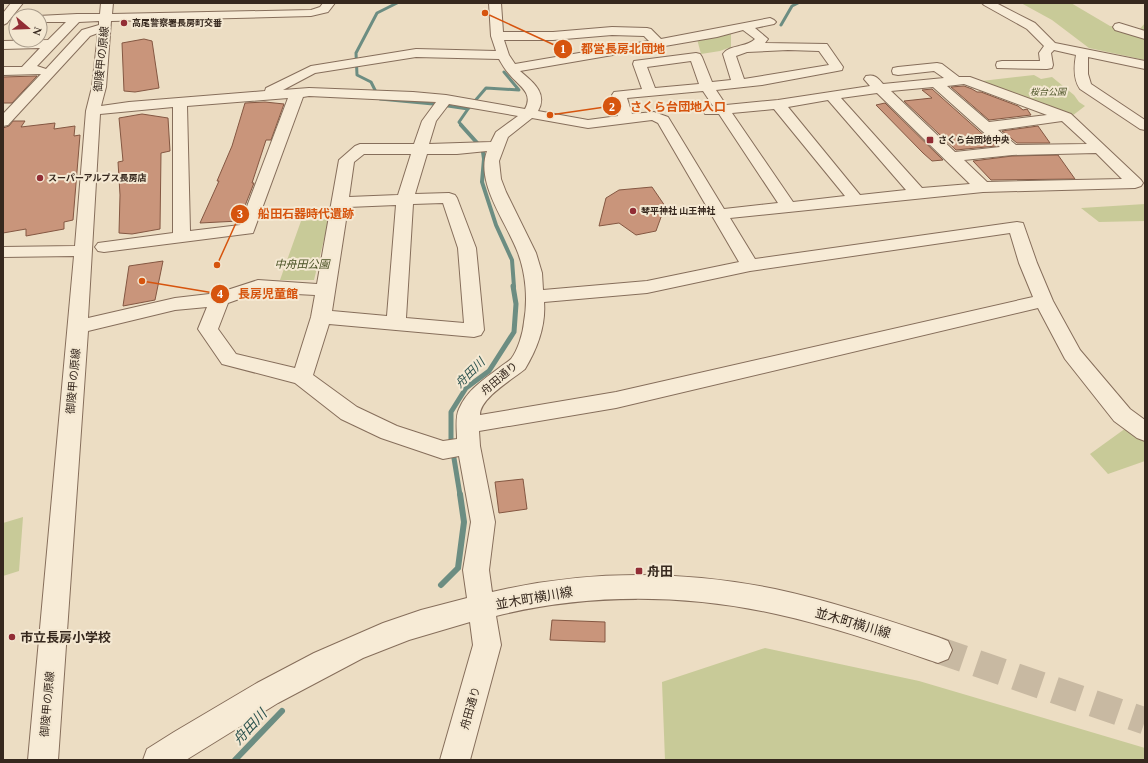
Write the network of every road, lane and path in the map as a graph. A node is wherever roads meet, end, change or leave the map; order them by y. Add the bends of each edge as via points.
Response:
1 (17, 3) edge
2 (329, 3) edge
3 (496, 3) edge
4 (988, 3) edge
5 (239, 9) edge
6 (106, 15) edge
7 (77, 18) junction
8 (48, 19) edge
9 (7, 20) edge
10 (770, 22) dead end
11 (745, 26) junction
12 (1119, 27) dead end
13 (64, 32) junction
14 (48, 33) edge
15 (1145, 35) edge
16 (497, 36) junction
17 (658, 43) junction
18 (52, 44) junction
19 (3, 45) edge
20 (1051, 46) junction
21 (754, 47) junction
22 (776, 48) junction
23 (1083, 53) junction
24 (503, 55) junction
25 (1002, 65) dead end
26 (1145, 65) edge
27 (512, 68) junction
28 (26, 70) junction
29 (51, 70) junction
30 (3, 71) edge
31 (898, 71) dead end
32 (791, 74) junction
33 (956, 81) junction
34 (876, 83) junction
35 (936, 83) junction
36 (739, 84) junction
37 (707, 87) junction
38 (650, 91) junction
39 (297, 93) junction
40 (266, 95) junction
41 (831, 95) junction
42 (446, 99) junction
43 (180, 102) junction
44 (778, 104) junction
45 (717, 110) junction
46 (93, 111) junction
47 (529, 114) junction
48 (673, 115) dead end
49 (654, 116) junction
50 (1066, 117) junction
51 (626, 119) junction
52 (4, 120) edge
53 (1145, 126) edge
54 (986, 127) junction
55 (495, 146) junction
56 (1100, 148) junction
57 (419, 150) junction
58 (1012, 150) junction
59 (952, 157) junction
60 (984, 187) junction
61 (918, 194) junction
62 (405, 199) junction
63 (856, 200) junction
64 (340, 202) junction
65 (789, 207) junction
66 (720, 214) junction
67 (182, 237) junction
68 (104, 247) dead end
69 (83, 251) junction
70 (3, 252) edge
71 (750, 265) junction
72 (325, 290) junction
73 (535, 297) junction
74 (220, 299) junction
75 (1044, 301) junction
76 (321, 317) junction
77 (396, 323) junction
78 (78, 326) junction
79 (302, 377) junction
80 (1145, 432) edge
81 (461, 442) junction
82 (481, 607) junction
83 (938, 650) tunnel mouth
84 (43, 760) edge
85 (158, 760) edge
86 (455, 760) edge

1 - 9 street
2 - 5 street via 324,11 311,13
3 - 16 street
4 - 20 street via 1030,26
5 - 6 street
6 - 7 street
6 - 29 street
6 - 46 street, 御陵甲の原線 via 99,87
7 - 8 street
7 - 13 street
10 - 11 street
11 - 17 street
11 - 21 street via 762,39
12 - 15 street
13 - 14 street
13 - 18 street
16 - 17 street via 647,32
16 - 24 street
17 - 27 street
18 - 19 street
18 - 28 street
20 - 23 street
20 - 25 street via 1045,53 1047,65
21 - 22 street
21 - 36 street via 734,50 728,54
22 - 32 street
22 - 32 street via 823,47 837,67
23 - 26 street
23 - 53 street via 1082,70 1085,86
24 - 27 street
24 - 40 street via 416,53 363,61 311,70
27 - 47 street via 535,96 534,106
28 - 29 street
28 - 30 street
29 - 52 street
31 - 33 street via 937,67
32 - 36 street
33 - 35 street
33 - 50 street via 965,80
34 - 35 street
34 - 41 street
34 - 59 street
35 - 54 street
36 - 37 street
37 - 38 street
37 - 38 street via 696,57 639,64
37 - 45 street
38 - 51 street via 619,94
39 - 40 street
39 - 42 street
39 - 67 street via 247,229
40 - 43 street
41 - 44 street
41 - 61 street
42 - 47 street
42 - 57 street via 429,121
43 - 46 street
43 - 67 street
44 - 45 street
44 - 63 street
45 - 65 street
46 - 69 street, 御陵甲の原線
47 - 51 street via 588,124
47 - 55 street, 舟田通り via 500,135
48 - 49 street
49 - 51 street
49 - 66 street via 663,120
50 - 54 street
50 - 56 street
54 - 58 street
55 - 57 street
55 - 73 street, 舟田通り via 491,161 493,179 527,253
56 - 58 street
56 - 60 street via 1135,183
57 - 62 street
57 - 64 street via 360,149 347,160
58 - 59 street
59 - 60 street
60 - 61 street
61 - 63 street
62 - 64 street
62 - 77 street
62 - 77 street via 449,198 466,248 474,330
63 - 65 street
64 - 72 street
65 - 66 street
66 - 71 street
67 - 68 street
69 - 70 street
69 - 78 street, 御陵甲の原線
71 - 73 street via 646,287
71 - 75 street via 1017,227 1028,263
72 - 74 street via 258,286
72 - 76 street
73 - 81 street, 舟田通り via 534,323 526,349 518,364 477,396 469,410
74 - 78 street via 174,304
74 - 79 street via 208,329 229,359
75 - 80 street via 1072,354 1122,415
75 - 81 street via 616,400
76 - 77 street
76 - 79 street
78 - 84 street, 御陵甲の原線
79 - 81 street via 349,413 389,432
81 - 82 street, 舟田通り via 483,522 476,570
82 - 83 street, 並木町横川線 via 580,590 617,588 707,591 751,597 845,619
82 - 85 street, 並木町横川線 via 439,616 384,636 330,660 274,689
82 - 86 street, 舟田通り via 487,645

